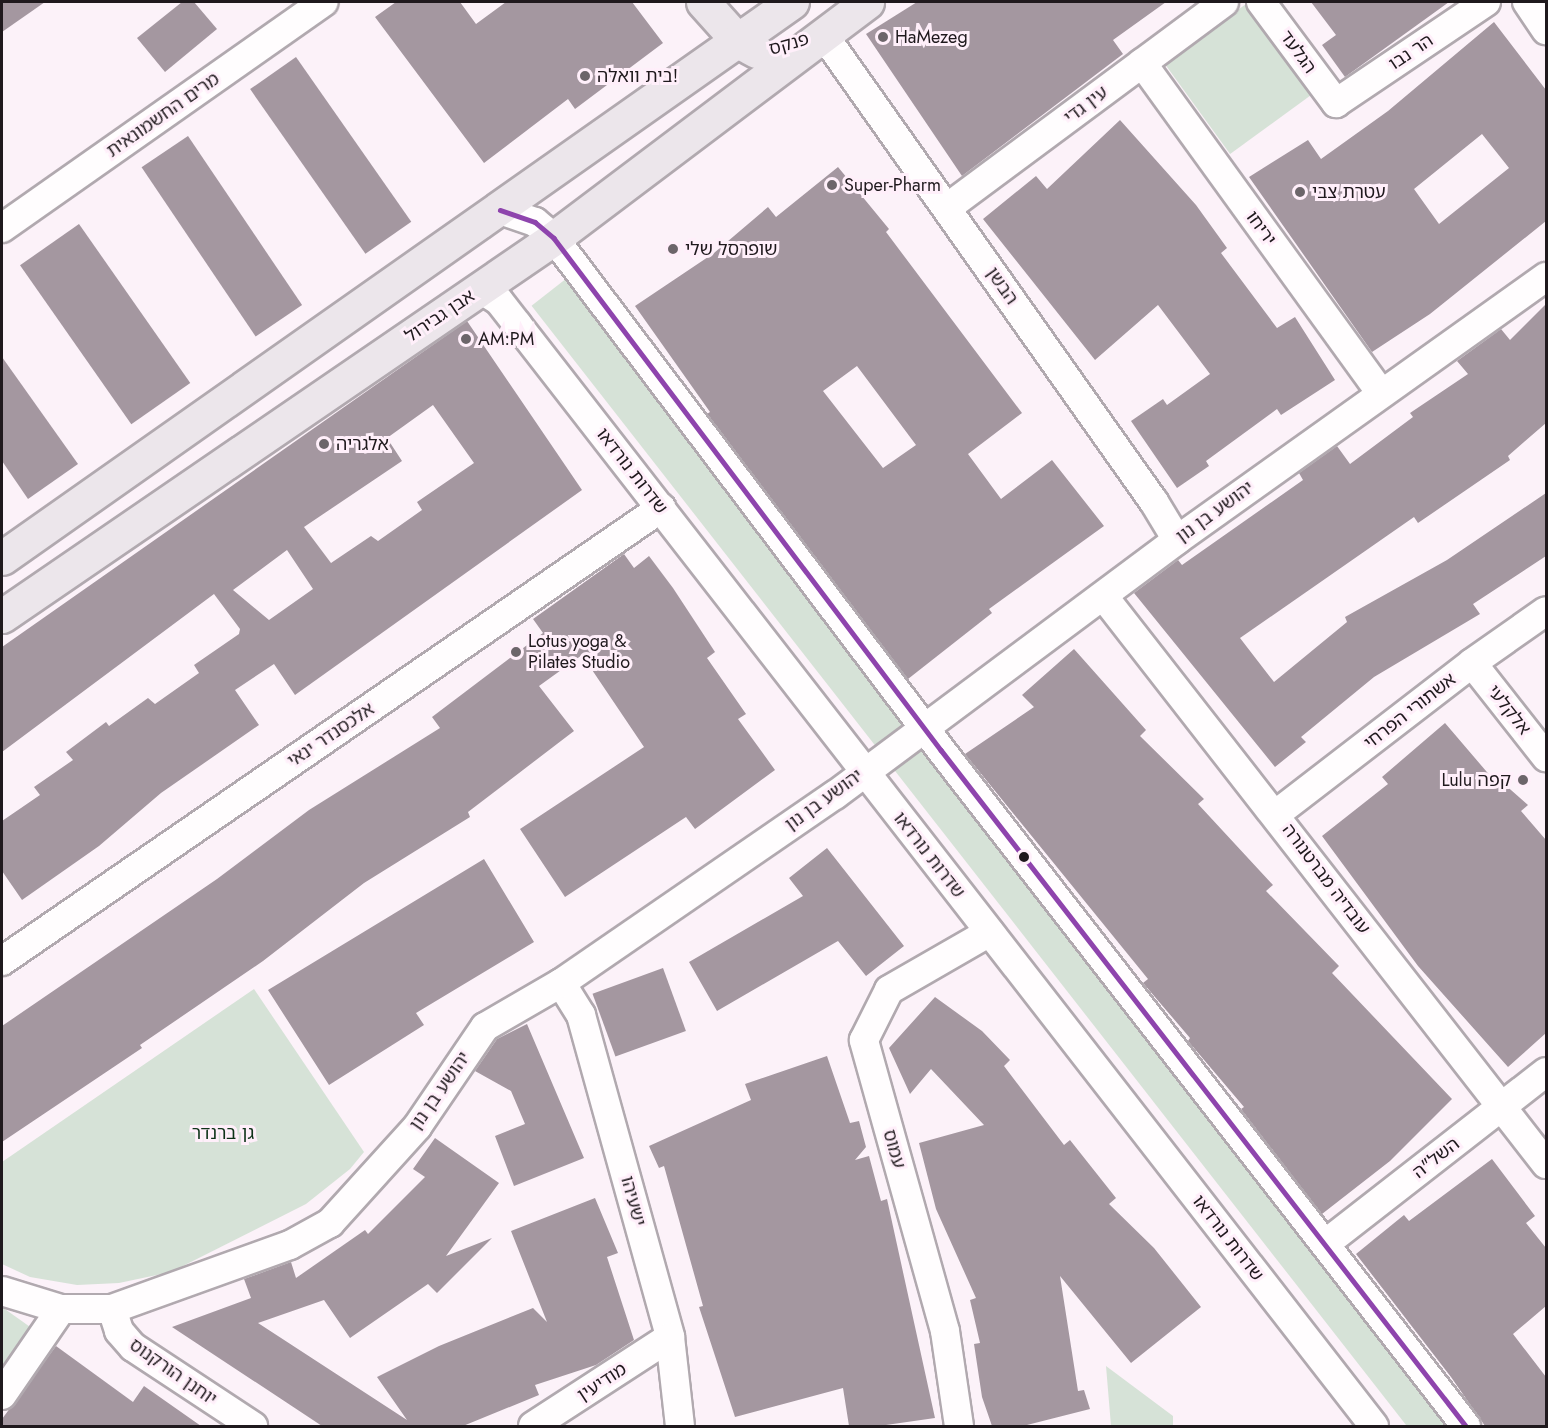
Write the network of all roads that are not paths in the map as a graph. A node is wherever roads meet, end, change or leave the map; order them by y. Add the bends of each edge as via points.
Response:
1 (323, 2) edge
2 (703, 2) edge
3 (792, 2) edge
4 (867, 2) edge
5 (1224, 2) edge
6 (1261, 2) edge
7 (1486, 2) edge
8 (1527, 2) edge
9 (1546, 30) edge
10 (823, 34) junction
11 (738, 41) junction
12 (1142, 63) junction
13 (1336, 103) joint
14 (947, 208) junction
15 (500, 210) junction
16 (2, 228) edge
17 (554, 238) junction
18 (1546, 277) edge
19 (480, 289) junction
20 (1381, 393) junction
21 (661, 508) junction
22 (1177, 540) junction
23 (2, 558) edge
24 (1104, 597) junction
25 (1546, 611) edge
26 (2, 616) edge
27 (1472, 663) junction
28 (924, 727) junction
29 (1546, 757) edge
30 (862, 772) junction
31 (1276, 814) junction
32 (990, 932) junction
33 (2, 961) edge
34 (561, 983) junction
35 (1546, 1071) edge
36 (1501, 1108) junction
37 (1546, 1164) edge
38 (1325, 1244) junction
39 (2, 1291) edge
40 (62, 1309) junction
41 (112, 1309) junction
42 (670, 1337) junction
43 (2, 1395) edge
44 (253, 1426) edge
45 (533, 1426) edge
46 (680, 1426) edge
47 (959, 1426) edge
48 (1374, 1426) edge
49 (1466, 1426) edge

1 - 16 street, מרים החשמונאית
2 - 11 main road, פנקס
3 - 11 main road
4 - 10 main road, אבן גבירול
5 - 12 street, עין גדי
6 - 13 street, הגלעד
7 - 13 street, הר נבו
8 - 9 street
10 - 11 main road, פנקס via 773,52 760,52
10 - 14 street, הבשן
10 - 17 main road, אבן גבירול
11 - 15 main road
12 - 14 street, עין גדי
12 - 20 street, יריחו
14 - 22 street, הבשן via 1154,501
15 - 17 street via 535,222
15 - 23 main road
17 - 19 main road, אבן גבירול
17 - 28 street
18 - 20 street, יהושע בן נון
19 - 21 street, שדרות נורדאו via 499,301
19 - 26 main road, אבן גבירול
20 - 22 street, יהושע בן נון
21 - 30 street, שדרות נורדאו
21 - 33 street, אלכסנדר ינאי
22 - 24 street, יהושע בן נון
24 - 28 street, יהושע בן נון
24 - 31 street, עובדיה מברטנורה
25 - 27 street, אשתורי הפרחי
27 - 29 street, אלקלעי
27 - 31 street, אשתורי הפרחי
28 - 30 street, יהושע בן נון
28 - 38 street
30 - 32 street, שדרות נורדאו
30 - 34 street, יהושע בן נון via 835,795
31 - 36 street, עובדיה מברטנורה
32 - 47 street, עמוס via 889,990 864,1040 945,1331
32 - 48 street, שדרות נורדאו
34 - 41 street, יהושע בן נון via 485,1027 417,1126 330,1223 290,1245
34 - 42 street, ישעיהו via 581,1015
35 - 36 street, השל"ה
36 - 37 street, עובדיה מברטנורה
36 - 38 street, השל"ה
38 - 49 street
39 - 40 street
40 - 41 street
40 - 43 street
41 - 44 street, יוחנן הורקנוס via 119,1331 133,1347
42 - 45 street, מודיעין
42 - 46 street, ישעיהו

